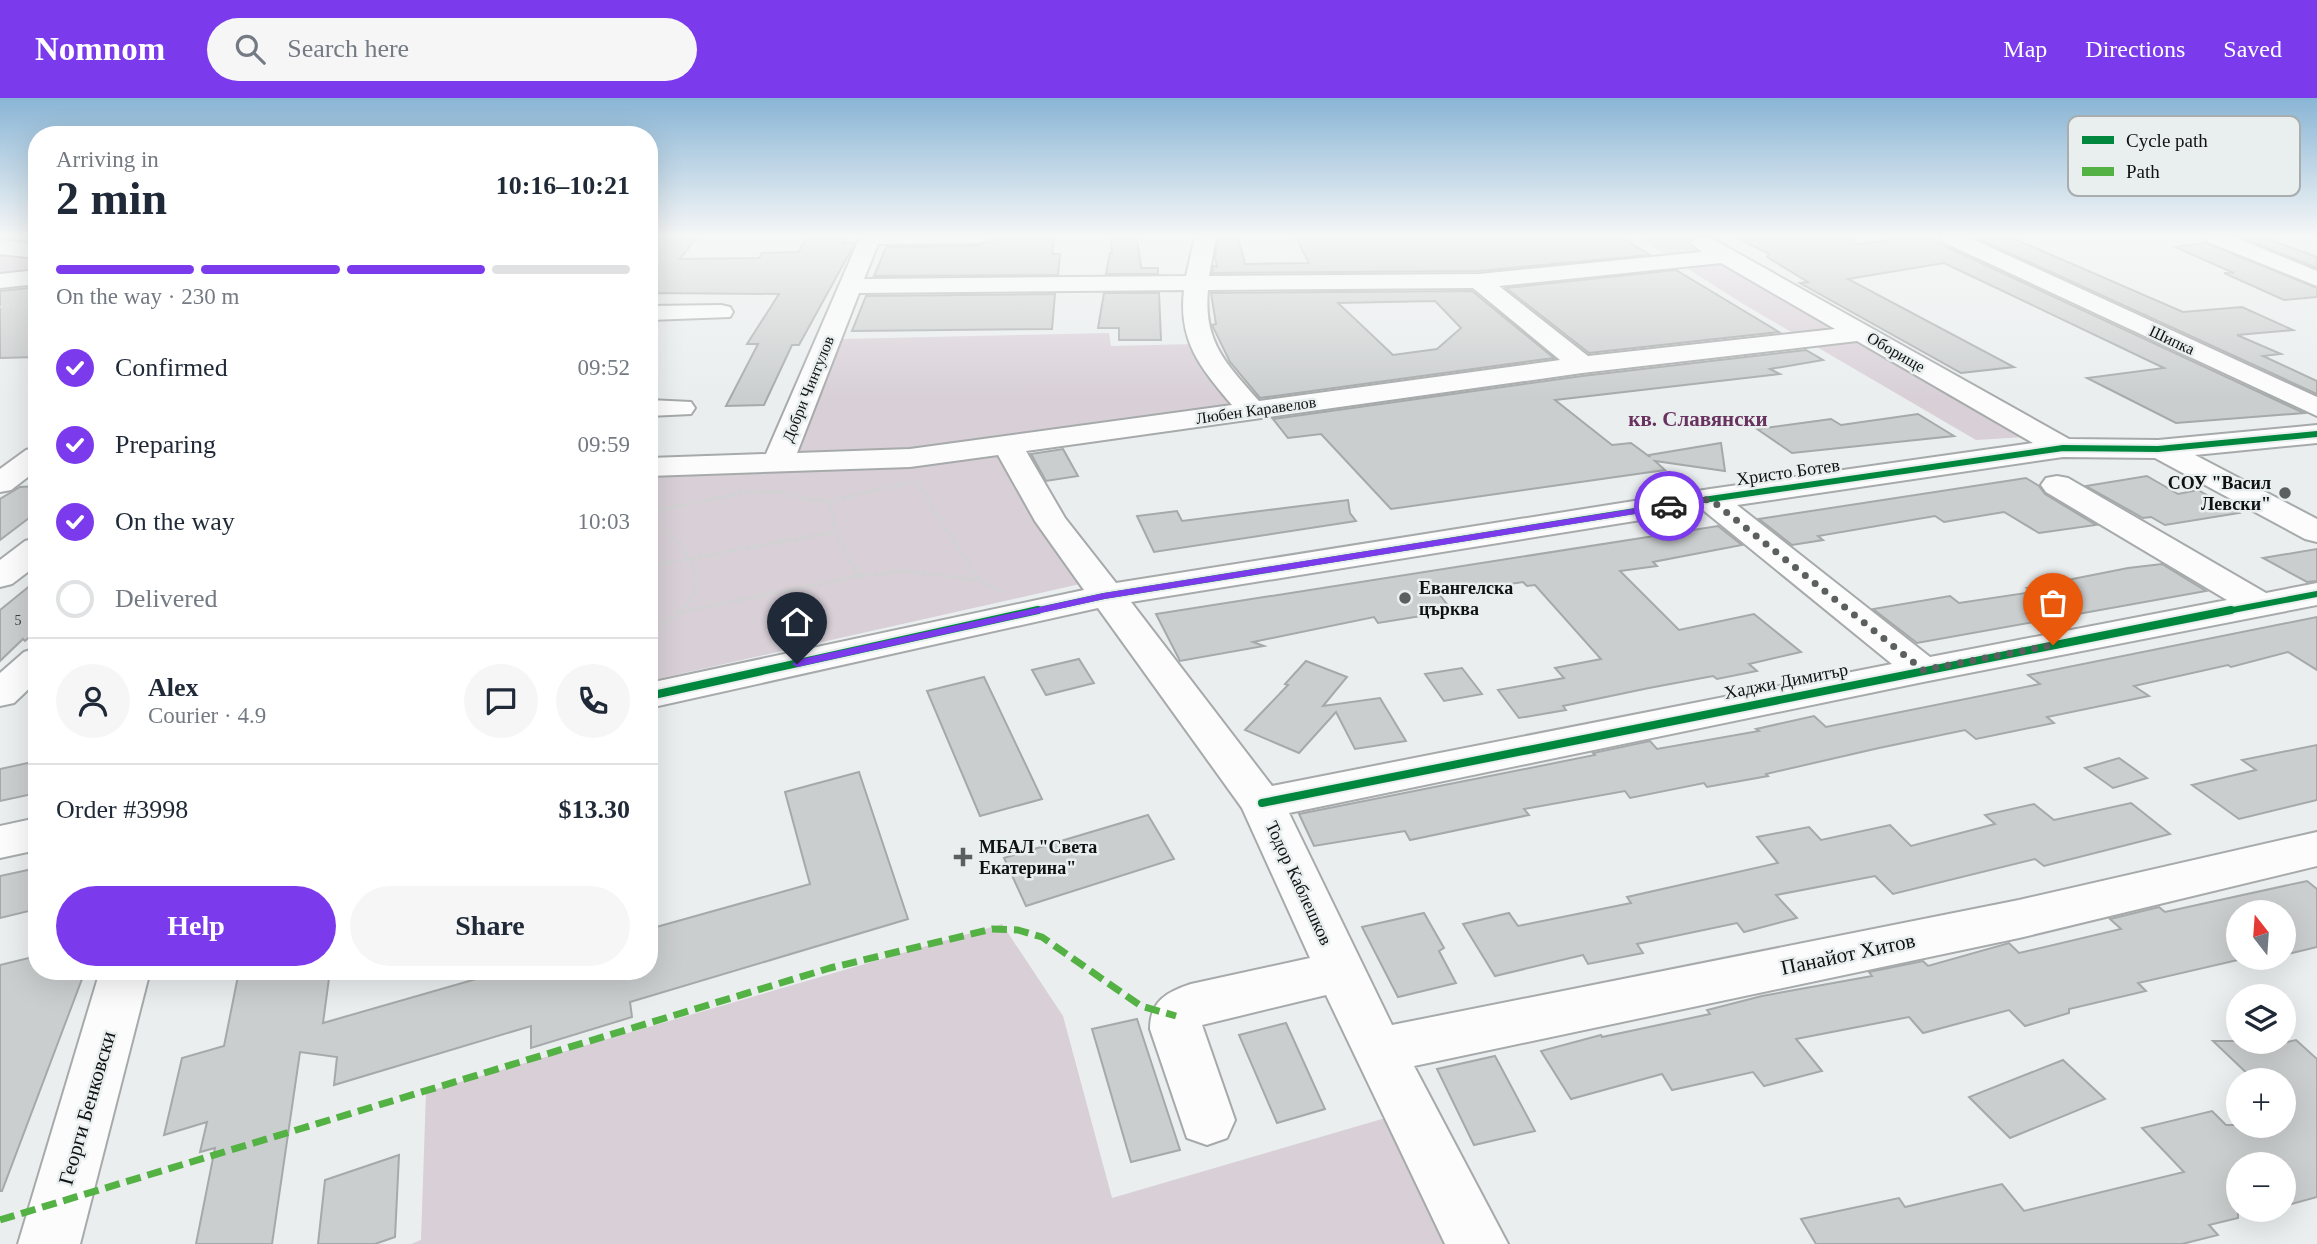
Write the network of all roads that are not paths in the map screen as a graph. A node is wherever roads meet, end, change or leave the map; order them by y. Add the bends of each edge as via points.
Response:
1 (848, 290) edge
2 (1196, 290) edge
3 (1491, 290) edge
4 (1787, 290) edge
5 (2065, 290) edge
6 (721, 312) dead end
7 (658, 313) edge
8 (1862, 333) junction
9 (1582, 365) junction
10 (658, 408) edge
11 (681, 408) dead end
12 (2317, 408) edge
13 (1252, 411) junction
14 (2317, 434) edge
15 (1007, 444) junction
16 (2063, 448) junction
17 (2161, 449) junction
18 (777, 464) junction
19 (658, 467) edge
20 (2057, 485) dead end
21 (1710, 499) junction
22 (2317, 533) edge
23 (28, 555) edge
24 (0, 577) edge
25 (2317, 594) edge
26 (1104, 596) junction
27 (2262, 606) junction
28 (28, 668) edge
29 (1923, 670) junction
30 (0, 694) edge
31 (658, 694) edge
32 (1262, 803) junction
33 (28, 836) edge
34 (0, 842) edge
35 (2308, 860) edge
36 (1340, 972) junction
37 (122, 980) edge
38 (1378, 1051) junction
39 (1207, 1120) dead end
40 (49, 1244) edge
41 (1477, 1244) edge

1 - 18 street, Добри Чинтулов
2 - 13 street via 1197,326 1205,354
3 - 9 street
4 - 8 street, Оборище
5 - 12 street, Шипка
6 - 7 street
8 - 9 street, Любен Каравелов
8 - 16 street, Оборище
9 - 13 street, Любен Каравелов
10 - 11 street
13 - 15 street, Любен Каравелов
14 - 17 street, Христо Ботев
15 - 18 street, Любен Каравелов via 910,458
15 - 26 street, Тодор Каблешков via 1051,521
16 - 17 street, Христо Ботев
16 - 21 street, Христо Ботев
17 - 22 street
18 - 19 street, Любен Каравелов
20 - 27 street
21 - 26 street, Христо Ботев
21 - 29 street
23 - 24 street
25 - 27 street, Хаджи Димитър
26 - 31 street, Христо Ботев
26 - 32 street, Тодор Каблешков
27 - 29 street, Хаджи Димитър
28 - 30 street
29 - 32 street, Хаджи Димитър
32 - 36 street, Тодор Каблешков
33 - 34 street
35 - 38 street, Панайот Хитов
36 - 38 street, Тодор Каблешков
36 - 39 street via 1191,1005 1176,1016 1175,1029
37 - 40 street, Георги Бенковски
38 - 41 street, Тодор Каблешков

